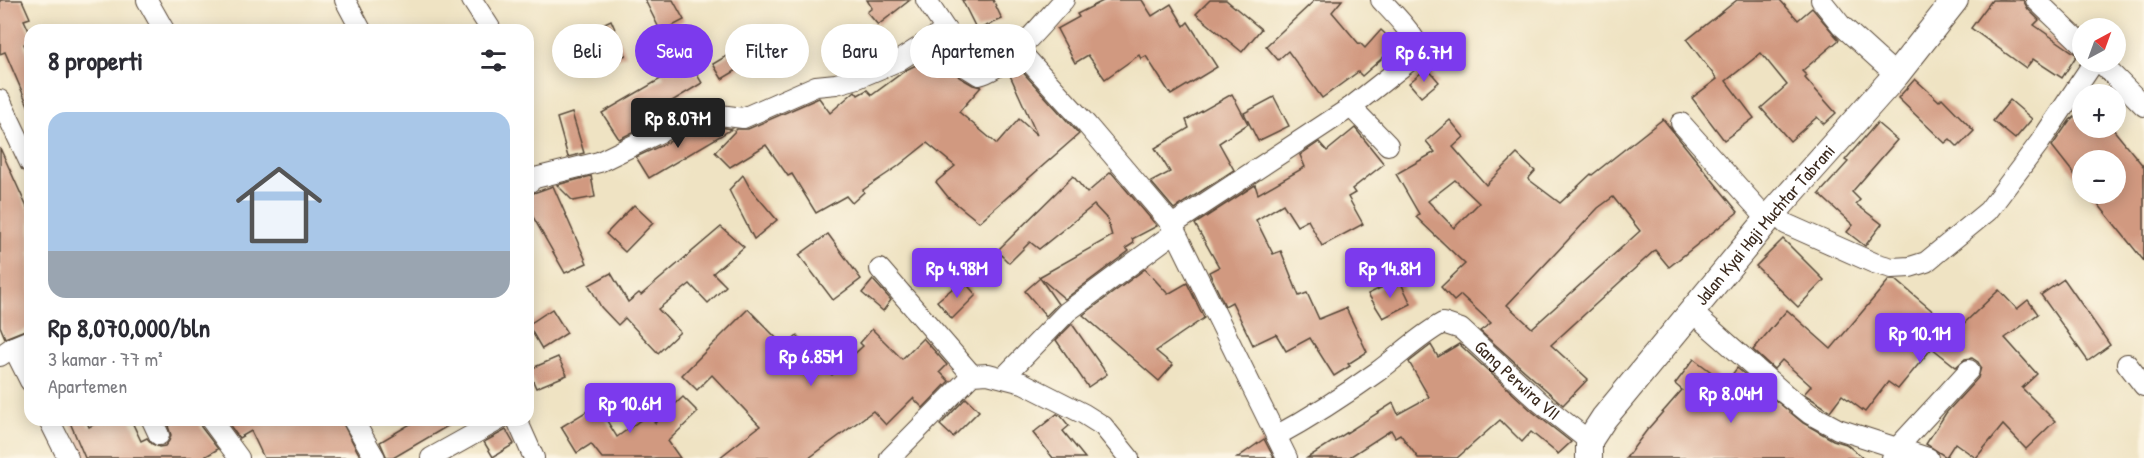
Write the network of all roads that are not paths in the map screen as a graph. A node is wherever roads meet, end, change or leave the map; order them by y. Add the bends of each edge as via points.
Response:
1 (345, 0) edge
2 (472, 0) edge
3 (926, 0) edge
4 (1064, 0) edge
5 (1381, 0) edge
6 (1821, 0) edge
7 (1955, 0) edge
8 (2036, 0) edge
9 (152, 2) edge
10 (161, 24) edge
11 (358, 24) edge
12 (487, 24) edge
13 (942, 24) edge
14 (1036, 30) edge
15 (2072, 34) edge
16 (910, 53) edge
17 (1036, 69) edge
18 (2087, 72) edge
19 (2110, 72) edge
20 (1896, 75) junction
21 (0, 100) edge
22 (2144, 106) edge
23 (1351, 107) junction
24 (1681, 123) dead end
25 (1388, 145) dead end
26 (24, 150) edge
27 (534, 179) edge
28 (1771, 216) junction
29 (1173, 229) junction
30 (880, 269) dead end
31 (1692, 312) junction
32 (14, 348) edge
33 (2127, 364) dead end
34 (24, 369) edge
35 (1969, 370) dead end
36 (972, 375) junction
37 (1004, 377) junction
38 (2144, 386) edge
39 (52, 426) edge
40 (215, 426) edge
41 (356, 426) edge
42 (488, 426) edge
43 (520, 426) edge
44 (1276, 436) junction
45 (1589, 449) edge
46 (1894, 454) edge
47 (68, 458) edge
48 (239, 458) edge
49 (375, 458) edge
50 (431, 458) edge
51 (534, 458) edge
52 (890, 458) edge
53 (1129, 458) edge
54 (1287, 458) edge
55 (1928, 458) edge

1 - 11 street
2 - 12 street
3 - 13 street
4 - 14 street
5 - 23 street via 1419,47 1412,59
6 - 20 street via 1841,25
7 - 20 street, Jalan Kyai Haji Muchtar Tabrani
8 - 15 street
9 - 10 street
16 - 27 street via 858,78 816,86 743,118 704,113 599,162
17 - 29 street
18 - 28 street via 1988,211 1926,262 1892,268 1874,263
19 - 22 street
20 - 28 street, Jalan Kyai Haji Muchtar Tabrani
21 - 26 street
23 - 25 street
23 - 29 street
24 - 28 street
28 - 31 street, Jalan Kyai Haji Muchtar Tabrani
29 - 37 street via 1066,312
29 - 44 street
30 - 36 street
31 - 45 street, Jalan Kyai Haji Muchtar Tabrani via 1604,418
31 - 46 street via 1810,414
32 - 34 street
33 - 38 street
35 - 46 street
36 - 37 street
36 - 52 street
37 - 53 street via 1023,383 1103,426
39 - 47 street
40 - 48 street
41 - 49 street
42 - 50 street
43 - 51 street
44 - 45 street, Gang Perwira VII via 1328,405 1443,323 1461,329
44 - 54 street
46 - 55 street

